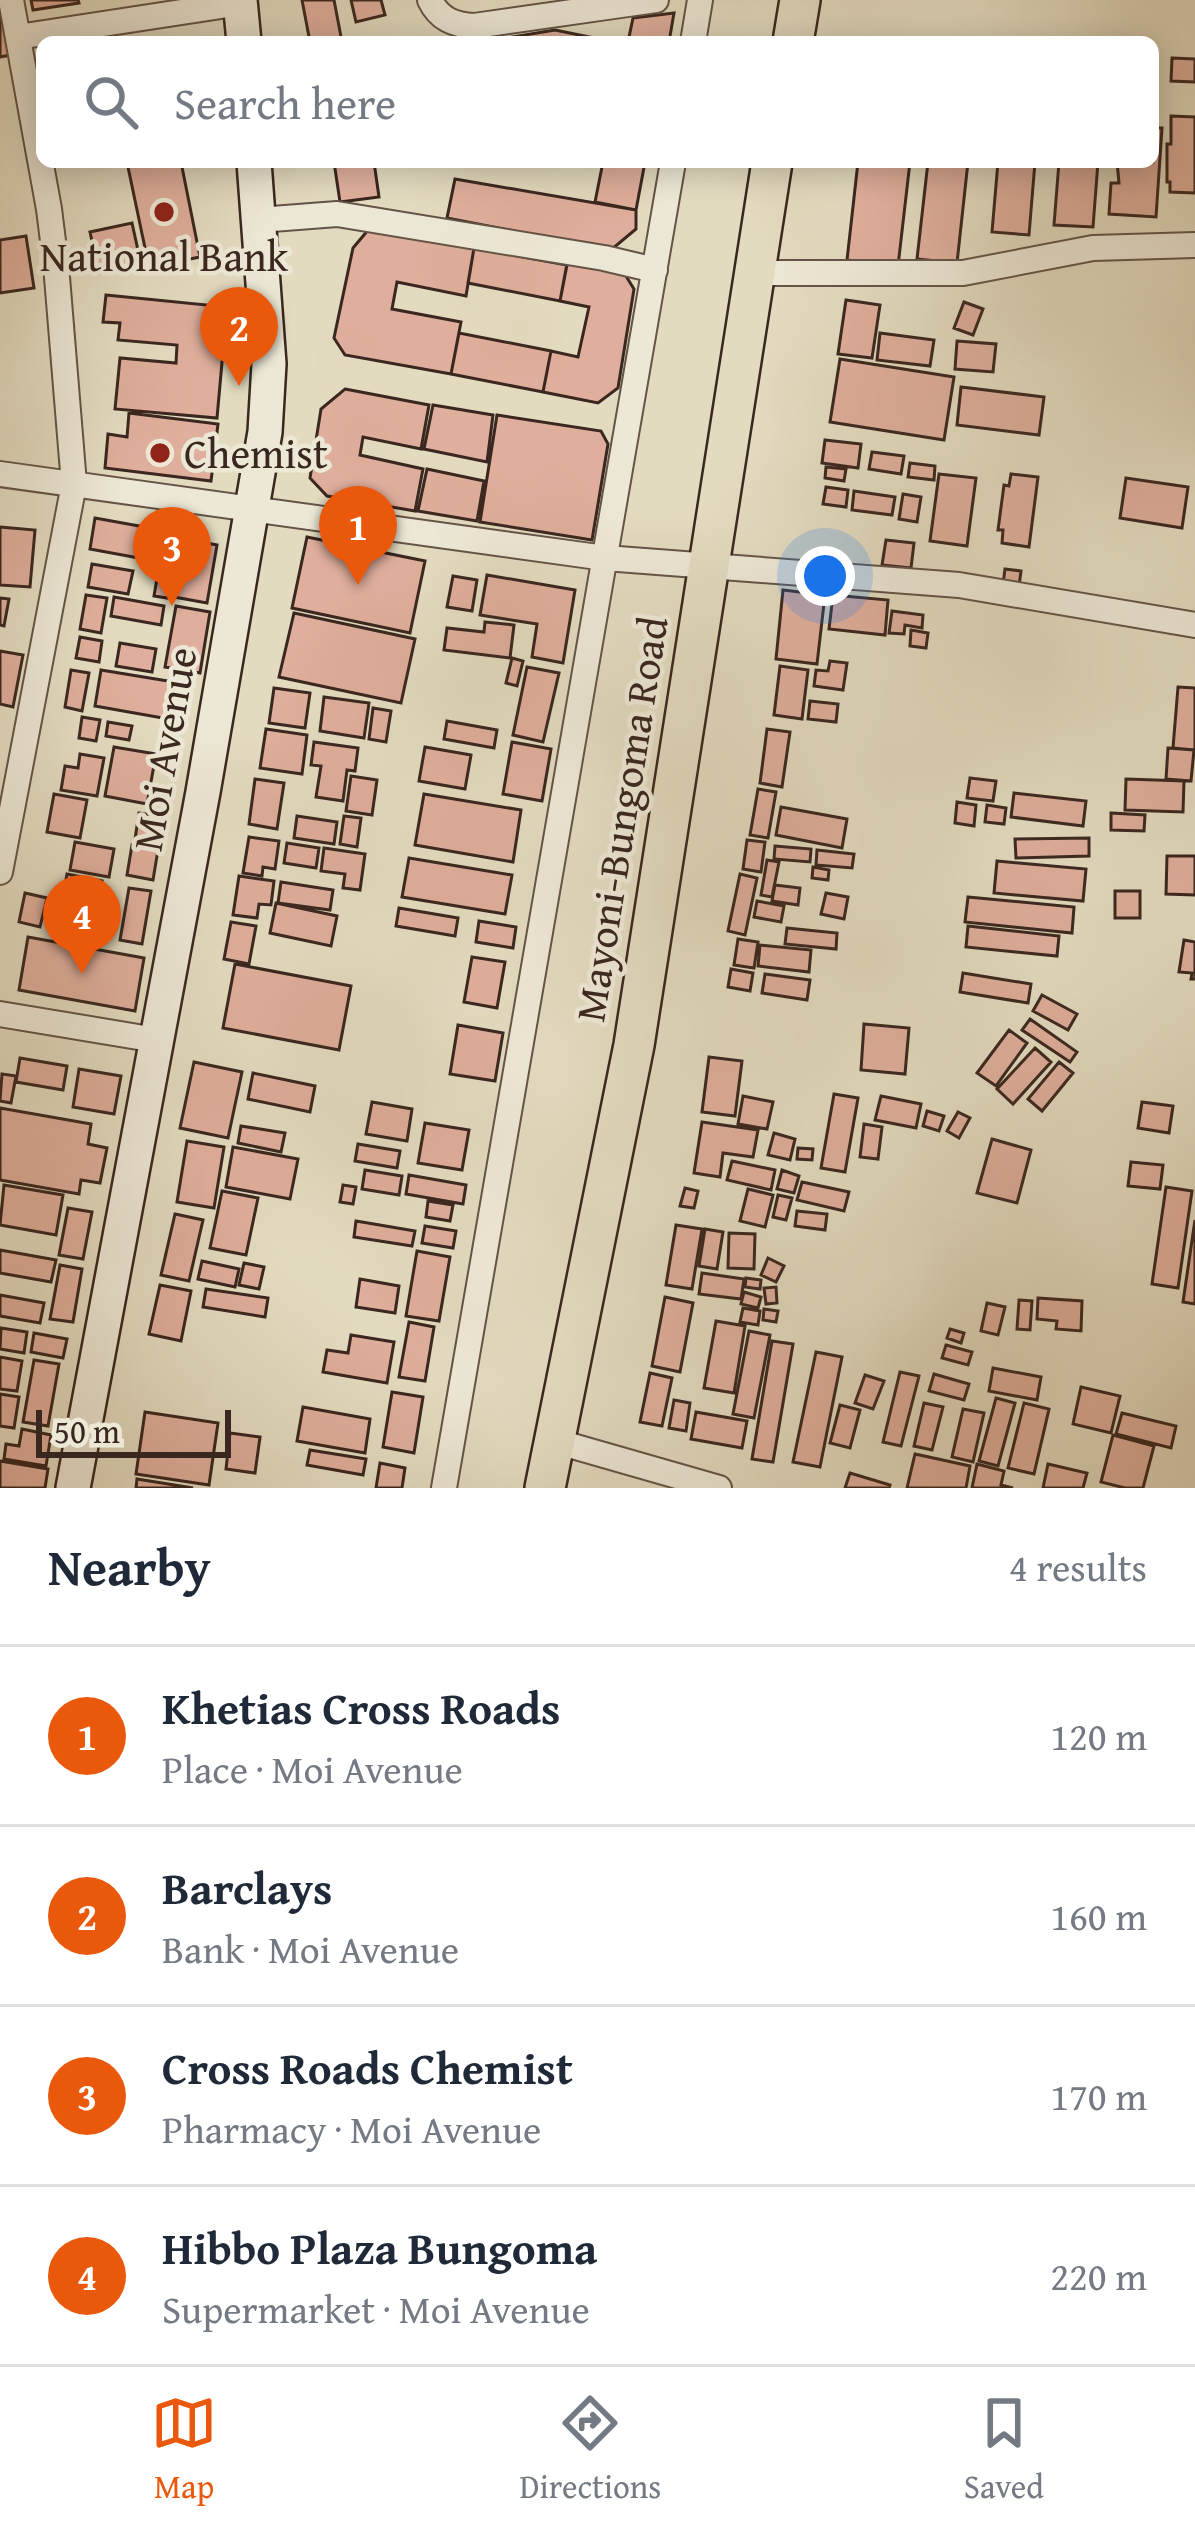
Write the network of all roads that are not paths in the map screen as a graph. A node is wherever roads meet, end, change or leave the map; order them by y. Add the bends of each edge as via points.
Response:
1 (11, 0) edge
2 (430, 0) edge
3 (656, 0) edge
4 (700, 0) edge
5 (800, 0) edge
6 (240, 2) edge
7 (243, 36) edge
8 (694, 36) edge
9 (794, 36) edge
10 (18, 37) junction
11 (36, 137) edge
12 (42, 168) edge
13 (255, 168) edge
14 (672, 168) edge
15 (771, 168) edge
16 (260, 220) junction
17 (1195, 245) edge
18 (655, 269) junction
19 (754, 272) junction
20 (0, 474) edge
21 (74, 484) junction
22 (252, 508) junction
23 (605, 558) junction
24 (710, 566) junction
25 (1195, 625) edge
26 (0, 872) edge
27 (0, 1014) edge
28 (156, 1040) junction
29 (556, 1441) junction
30 (73, 1488) edge
31 (445, 1488) edge
32 (545, 1488) edge
33 (719, 1488) edge

1 - 10 street
2 - 3 street via 443,18 474,26
4 - 8 street
5 - 9 main road
6 - 7 street
6 - 10 street
10 - 11 street
12 - 21 street
13 - 16 street, Moi Avenue
14 - 18 street
15 - 19 main road, Mayoni-Bungoma Road
16 - 18 street via 338,214
16 - 22 street, Moi Avenue via 269,364
17 - 19 street via 1093,248 963,273
18 - 23 street
19 - 24 main road, Mayoni-Bungoma Road
20 - 21 street
21 - 22 street
21 - 26 street
22 - 23 street
22 - 28 street, Moi Avenue
23 - 24 street
23 - 31 street
24 - 25 street via 959,585
24 - 29 main road, Mayoni-Bungoma Road via 634,1045
27 - 28 street
28 - 30 street, Moi Avenue
29 - 32 main road, Mayoni-Bungoma Road
29 - 33 street

